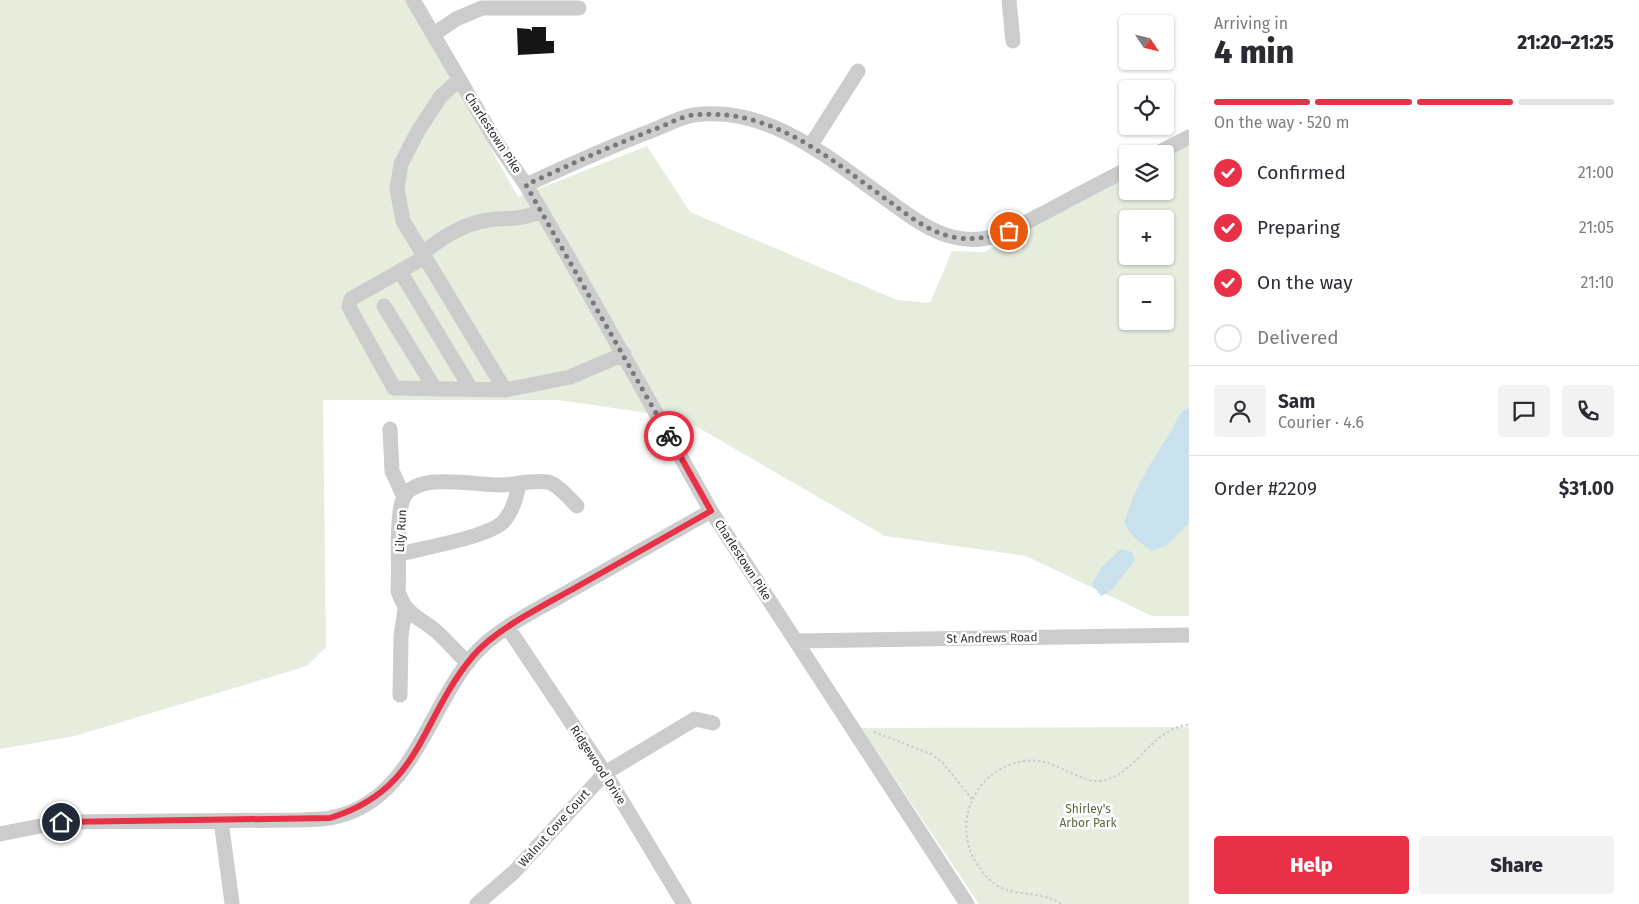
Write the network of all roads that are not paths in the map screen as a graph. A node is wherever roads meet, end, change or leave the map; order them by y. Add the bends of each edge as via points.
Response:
1 (412, 0) edge
2 (1009, 0) edge
3 (579, 8) dead end
4 (434, 34) junction
5 (1013, 42) dead end
6 (858, 71) dead end
7 (459, 80) junction
8 (1189, 137) edge
9 (811, 145) junction
10 (1173, 145) edge
11 (1119, 174) edge
12 (526, 185) junction
13 (541, 211) junction
14 (424, 255) junction
15 (400, 272) junction
16 (384, 306) dead end
17 (624, 354) junction
18 (435, 389) junction
19 (471, 389) junction
20 (506, 390) junction
21 (390, 429) dead end
22 (519, 483) junction
23 (404, 497) junction
24 (577, 506) dead end
25 (711, 511) junction
26 (400, 554) junction
27 (405, 608) junction
28 (508, 628) junction
29 (1189, 635) edge
30 (796, 641) junction
31 (468, 663) junction
32 (400, 695) dead end
33 (713, 723) dead end
34 (605, 773) junction
35 (221, 821) junction
36 (0, 834) edge
37 (232, 903) dead end
38 (477, 904) edge
39 (684, 904) edge
40 (967, 904) edge

1 - 4 street, Charlestown Pike
2 - 5 street
3 - 4 street via 482,8 456,19
4 - 7 street, Charlestown Pike
6 - 9 street
7 - 12 street, Charlestown Pike
7 - 14 street via 441,96 401,164 397,189 403,221
8 - 10 street
9 - 11 street via 914,220 933,230 966,238 982,239 1009,231
9 - 12 street via 754,120 729,115 692,115 603,149
12 - 13 street, Charlestown Pike
13 - 14 street via 520,219 474,223 437,241
13 - 17 street, Charlestown Pike
14 - 15 street
14 - 20 street
15 - 18 street via 351,299 349,307 394,388
15 - 19 street
16 - 18 street
17 - 20 street via 570,377
17 - 25 street, Charlestown Pike
18 - 19 street
19 - 20 street
21 - 23 street via 392,471
22 - 23 street, Lily Run via 422,484
22 - 24 street, Lily Run via 550,482
22 - 26 street via 516,500 503,522 489,530
23 - 26 street, Lily Run
25 - 28 street
25 - 30 street, Charlestown Pike
26 - 27 street, Lily Run via 398,591
27 - 31 street via 438,632
27 - 32 street
28 - 31 street via 474,654
28 - 34 street, Ridgewood Drive
29 - 30 street, St Andrews Road
30 - 40 street, Charlestown Pike
31 - 35 street via 455,679 407,766 374,799 330,818
33 - 34 street, Walnut Cove Court via 695,719
34 - 38 street, Walnut Cove Court via 514,872
34 - 39 street, Ridgewood Drive
35 - 36 street via 61,822
35 - 37 street

